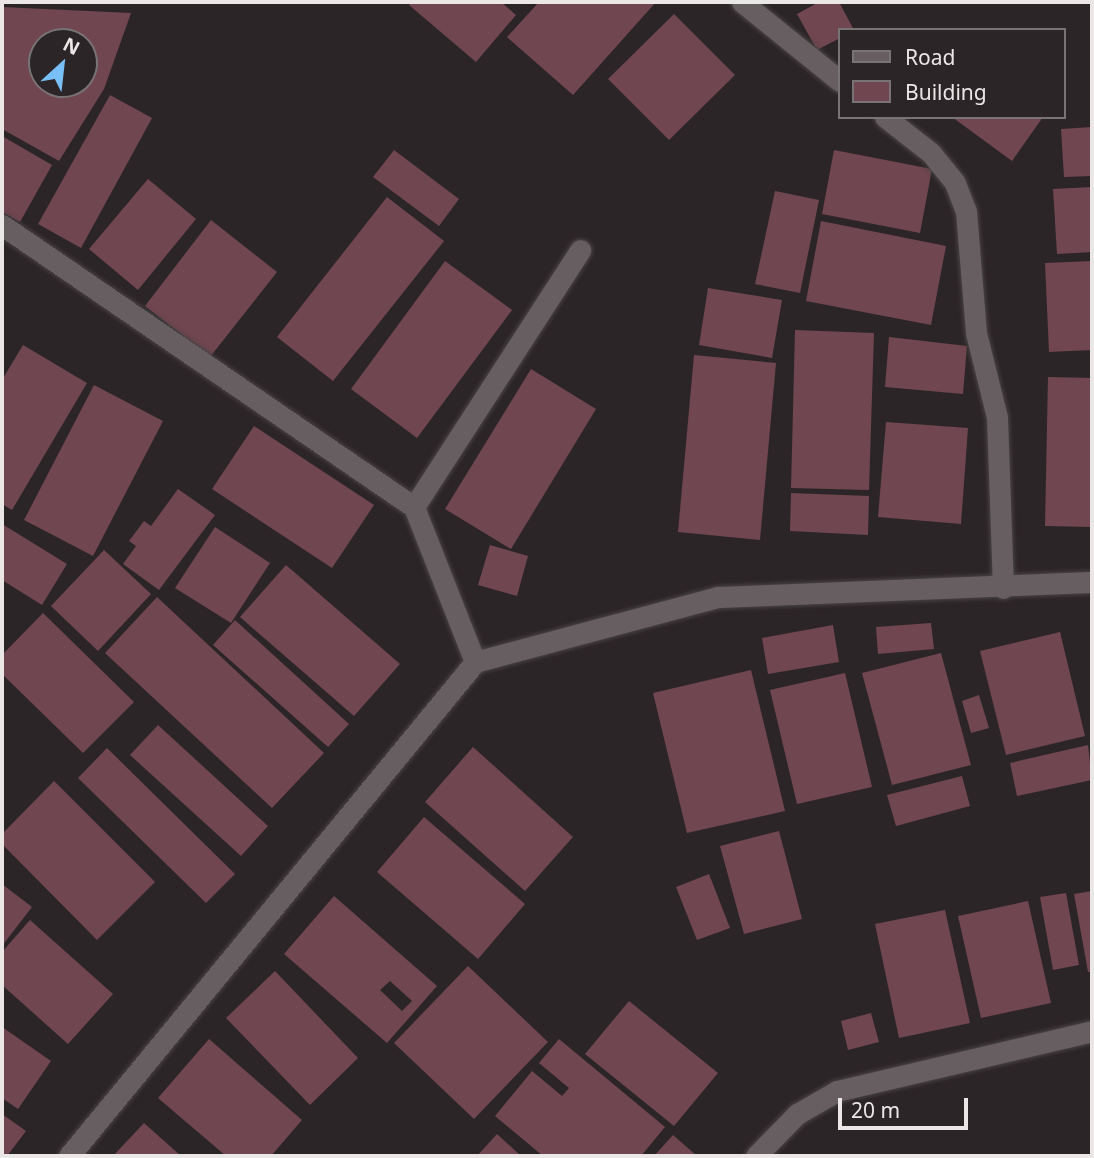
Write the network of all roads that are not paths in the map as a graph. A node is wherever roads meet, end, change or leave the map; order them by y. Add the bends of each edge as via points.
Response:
1 (743, 2) edge
2 (838, 79) edge
3 (888, 119) edge
4 (2, 225) edge
5 (580, 250) dead end
6 (415, 507) junction
7 (1092, 582) edge
8 (1003, 588) junction
9 (475, 662) junction
10 (1092, 1031) edge
11 (69, 1156) edge
12 (756, 1156) edge

1 - 2 street
3 - 8 street via 931,153 955,183 966,211 976,333 997,416
4 - 6 street
5 - 6 street
6 - 9 street
7 - 8 street
8 - 9 street via 718,597
9 - 11 street
10 - 12 street via 837,1091 797,1114

